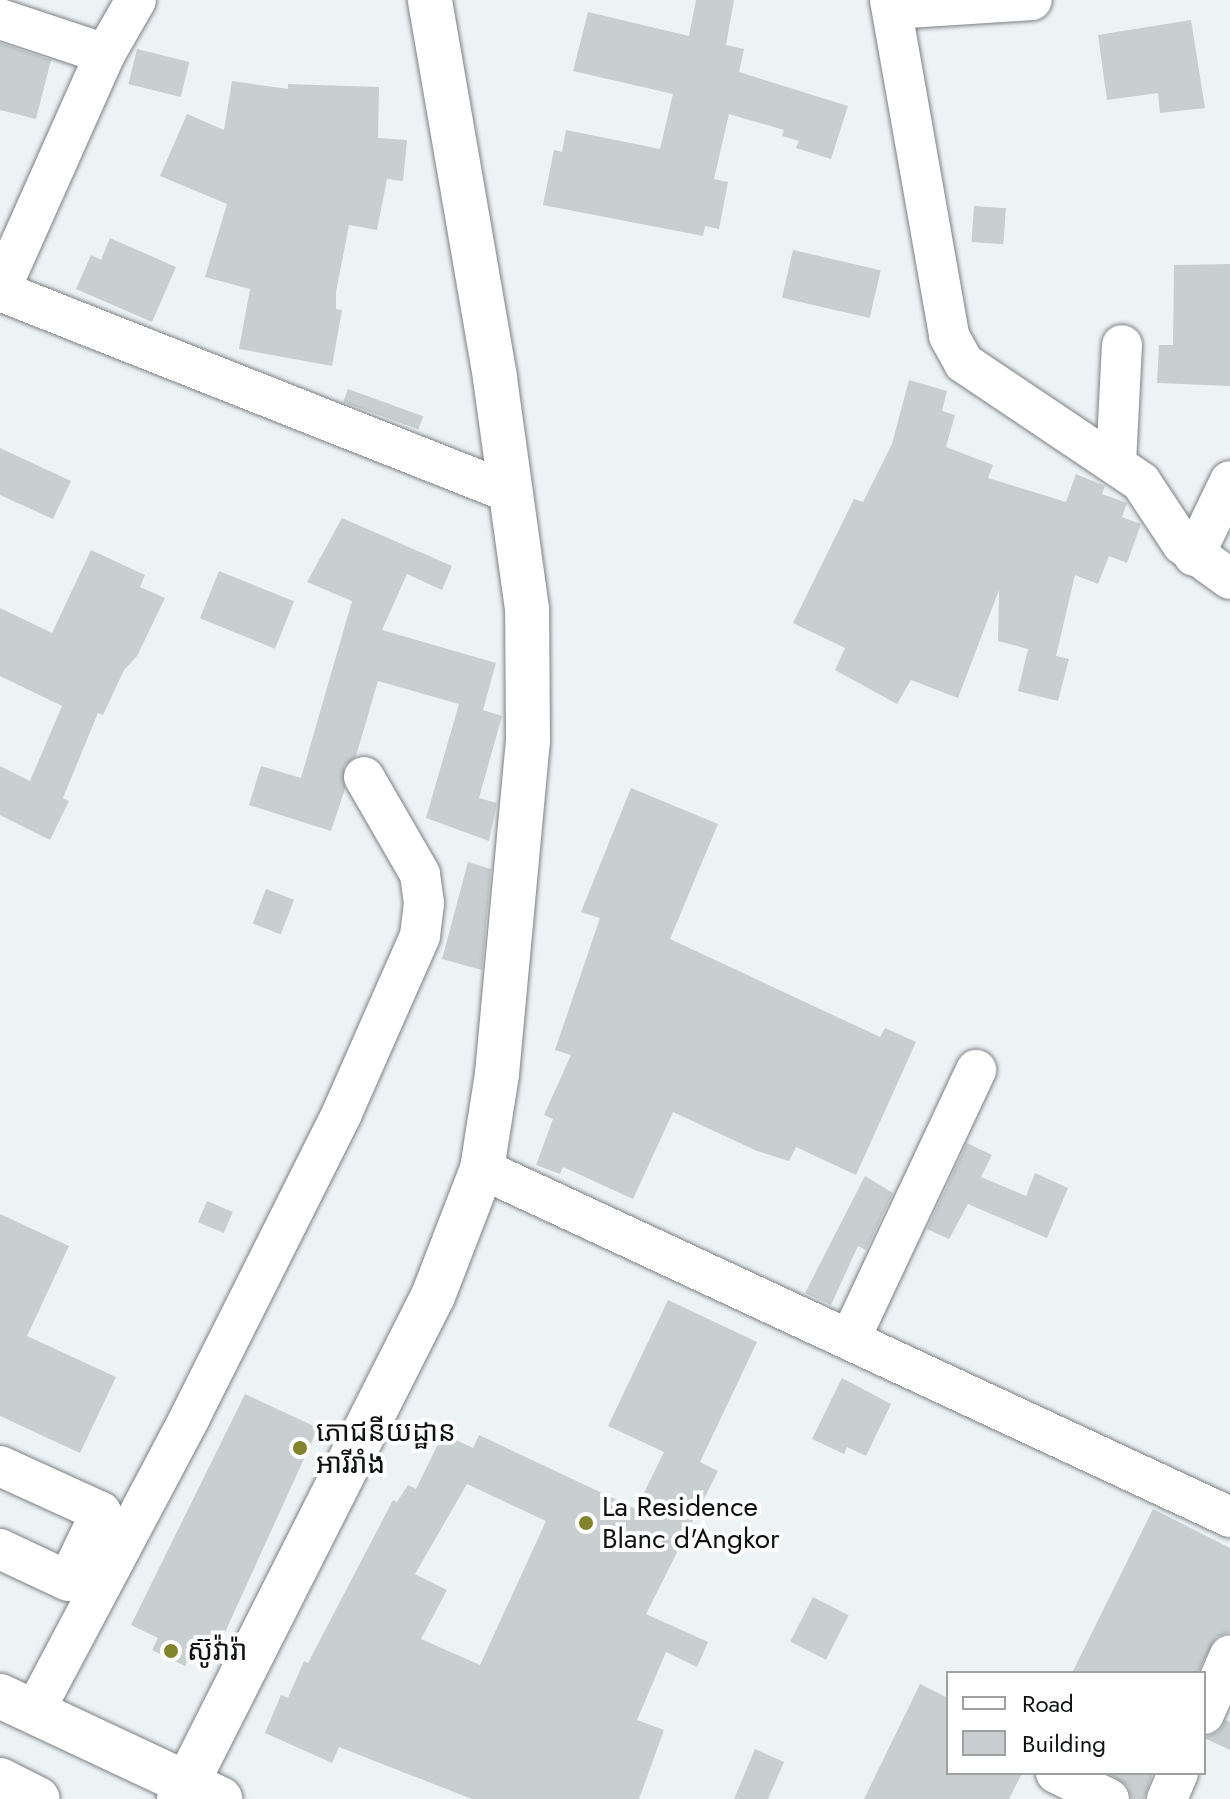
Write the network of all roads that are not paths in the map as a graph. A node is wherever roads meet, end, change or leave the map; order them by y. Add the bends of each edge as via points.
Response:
1 (136, 0) edge
2 (430, 0) edge
3 (1032, 0) edge
4 (892, 4) edge
5 (0, 19) edge
6 (105, 54) junction
7 (0, 291) edge
8 (1122, 345) dead end
9 (1116, 463) junction
10 (1230, 481) edge
11 (511, 493) junction
12 (1194, 556) junction
13 (1230, 579) edge
14 (364, 777) dead end
15 (976, 1070) dead end
16 (482, 1169) junction
17 (851, 1337) junction
18 (0, 1466) edge
19 (1230, 1517) edge
20 (0, 1549) edge
21 (1230, 1655) edge
22 (17, 1704) edge
23 (1206, 1709) edge
24 (1060, 1775) edge
25 (1177, 1775) edge
26 (0, 1780) edge
27 (195, 1794) edge
28 (38, 1799) edge
29 (1109, 1799) edge
30 (1167, 1799) edge

1 - 6 street
2 - 11 main road
3 - 4 street
4 - 9 street via 949,336 964,363 982,379
5 - 6 street
6 - 7 street
7 - 11 street
8 - 9 street
9 - 12 street via 1141,482
10 - 12 street
11 - 16 main road via 527,609 528,741 508,980
12 - 13 street
14 - 22 street via 420,874 420,936 342,1113 190,1417
15 - 17 street
16 - 17 street
16 - 27 main road via 433,1296
17 - 19 street
18 - 20 street via 101,1512 68,1581
21 - 23 street
22 - 27 main road
24 - 29 street
25 - 30 street
26 - 28 main road

